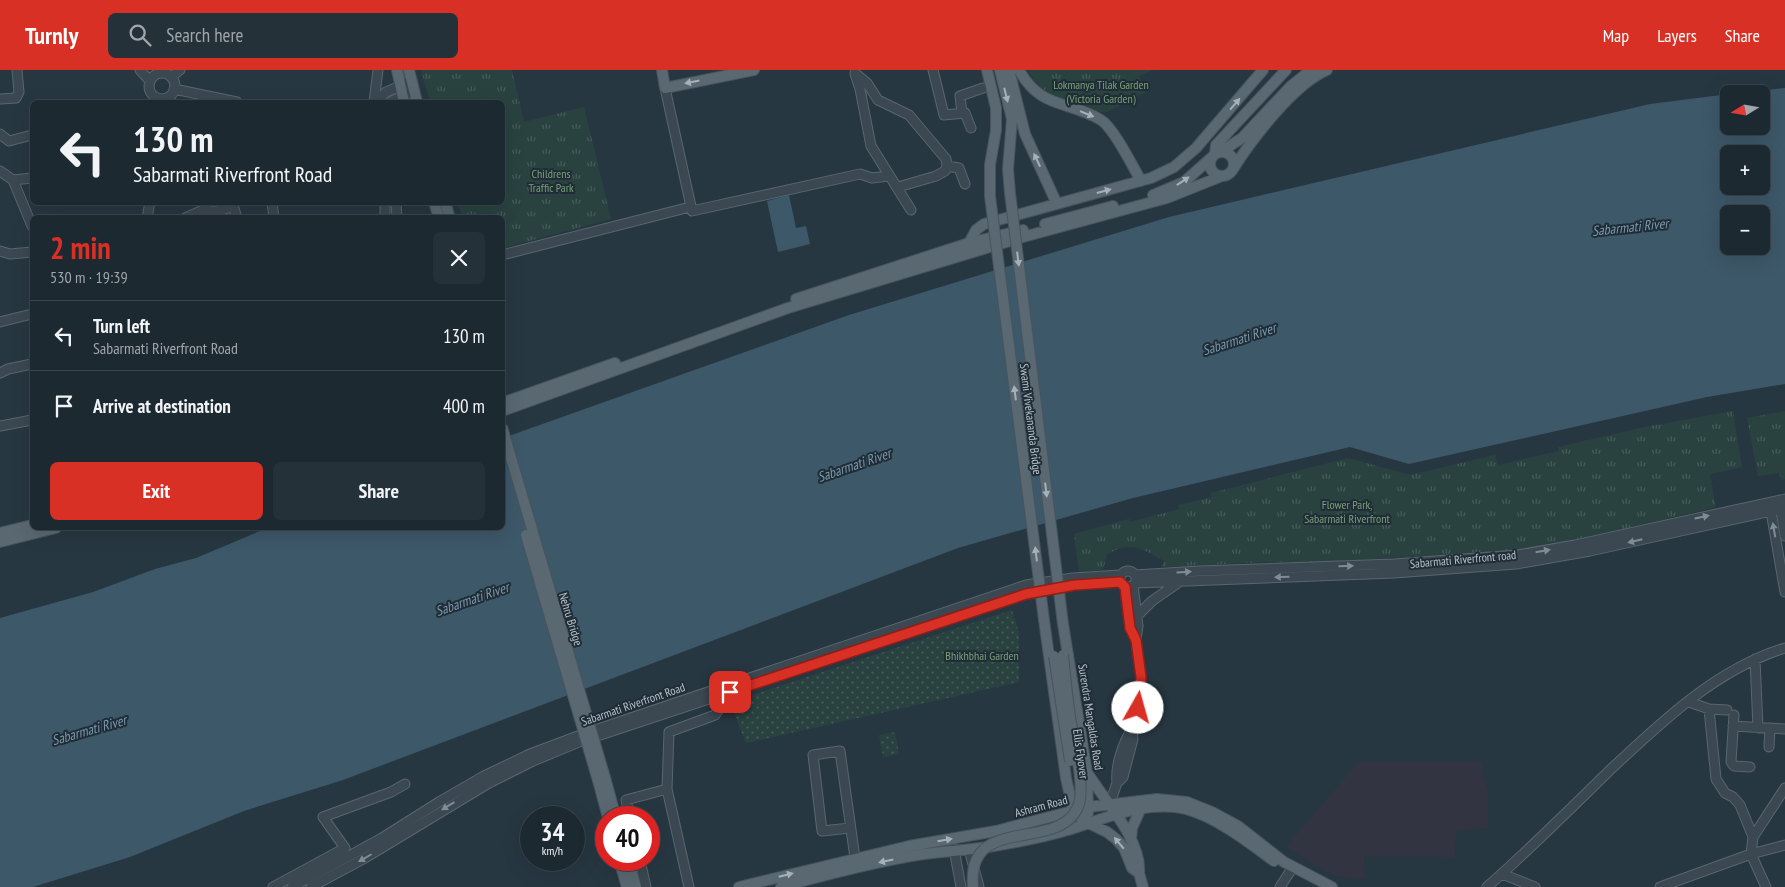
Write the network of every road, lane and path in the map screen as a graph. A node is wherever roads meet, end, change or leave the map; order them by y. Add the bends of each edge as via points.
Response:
1 (17, 70) edge
2 (140, 70) edge
3 (180, 70) edge
4 (378, 70) edge
5 (397, 70) edge
6 (410, 70) edge
7 (662, 70) edge
8 (754, 70) edge
9 (934, 70) edge
10 (987, 70) edge
11 (1000, 70) edge
12 (1009, 70) edge
13 (1019, 70) edge
14 (1263, 70) edge
15 (1286, 70) edge
16 (1311, 70) edge
17 (1327, 70) edge
18 (854, 71) edge
19 (166, 74) edge
20 (150, 81) junction
21 (413, 86) junction
22 (665, 88) junction
23 (983, 88) dead end
24 (174, 89) junction
25 (402, 94) edge
26 (0, 99) edge
27 (164, 100) edge
28 (227, 100) edge
29 (375, 100) edge
30 (377, 100) edge
31 (416, 100) edge
32 (962, 113) junction
33 (971, 128) dead end
34 (0, 134) edge
35 (30, 136) edge
36 (1216, 155) junction
37 (947, 166) junction
38 (1233, 169) junction
39 (0, 171) edge
40 (889, 176) junction
41 (1222, 176) junction
42 (30, 178) edge
43 (13, 180) junction
44 (1141, 181) junction
45 (965, 184) dead end
46 (898, 187) junction
47 (1057, 204) junction
48 (228, 205) edge
49 (205, 206) edge
50 (690, 207) junction
51 (911, 210) dead end
52 (190, 215) edge
53 (30, 221) edge
54 (970, 243) junction
55 (0, 251) edge
56 (30, 252) edge
57 (505, 254) edge
58 (30, 314) edge
59 (0, 322) edge
60 (30, 364) edge
61 (0, 373) edge
62 (505, 402) edge
63 (505, 410) edge
64 (30, 420) edge
65 (1, 424) edge
66 (505, 438) edge
67 (505, 460) edge
68 (1778, 505) edge
69 (30, 526) edge
70 (48, 530) edge
71 (0, 533) edge
72 (1785, 536) edge
73 (0, 542) edge
74 (1228, 574) junction
75 (1784, 579) edge
76 (1183, 580) junction
77 (1128, 581) junction
78 (1785, 592) edge
79 (1137, 616) junction
80 (1064, 632) junction
81 (1136, 640) junction
82 (1048, 641) junction
83 (1785, 648) edge
84 (1755, 659) junction
85 (718, 693) junction
86 (1689, 702) junction
87 (1709, 709) junction
88 (1733, 726) junction
89 (1758, 728) junction
90 (1770, 728) junction
91 (1785, 729) edge
92 (1769, 747) dead end
93 (1750, 768) dead end
94 (1087, 773) junction
95 (602, 782) junction
96 (405, 784) dead end
97 (1785, 788) edge
98 (667, 789) junction
99 (1110, 803) junction
100 (606, 806) edge
101 (611, 806) edge
102 (627, 806) edge
103 (1088, 807) junction
104 (1140, 808) junction
105 (1073, 810) junction
106 (1116, 815) junction
107 (1089, 824) junction
108 (850, 828) junction
109 (397, 834) junction
110 (1753, 836) junction
111 (1131, 840) junction
112 (1785, 845) edge
113 (954, 849) junction
114 (969, 849) junction
115 (1751, 854) junction
116 (855, 858) junction
117 (323, 866) junction
118 (1291, 869) junction
119 (622, 871) edge
120 (631, 871) edge
121 (642, 871) edge
122 (1139, 873) junction
123 (1502, 874) junction
124 (632, 876) junction
125 (797, 885) edge
126 (273, 887) edge
127 (292, 887) edge
128 (312, 887) edge
129 (627, 887) edge
130 (636, 887) edge
131 (644, 887) edge
132 (689, 887) edge
133 (739, 887) edge
134 (781, 887) edge
135 (961, 887) edge
136 (966, 887) edge
137 (973, 887) edge
138 (980, 887) edge
139 (1143, 887) edge
140 (1280, 887) edge
141 (1318, 887) edge
142 (1332, 887) edge
143 (1487, 887) edge
144 (1535, 887) edge
145 (1660, 887) edge
146 (1766, 887) edge

1 - 26 street via 19,92 16,98
2 - 20 street
3 - 19 street
4 - 29 street
5 - 25 main road
6 - 21 main road
7 - 22 main road
8 -> 22 main road
9 - 32 street via 944,115
82 -> 10 main road, Swami Vivekananda Bridge, bridge via 990,196 996,108
11 -> 80 main road, Swami Vivekananda Bridge, bridge via 1012,119 1008,169 1010,193
47 -> 12 main road via 1025,134
13 -> 44 main road via 1032,89 1052,103 1103,121
44 -> 14 main road via 1174,167 1196,148
15 - 36 main road via 1216,146
16 - 36 main road via 1290,87 1242,138
17 - 38 main road via 1319,73 1288,101 1252,141
18 - 37 street via 878,100 909,115 936,144
18 - 40 street via 871,146
19 - 20 street via 156,75
19 - 24 street
20 - 27 street via 152,93
21 - 25 street
21 - 31 main road
22 - 50 street
23 - 32 street via 961,94
24 - 27 street
24 - 28 street
25 - 30 street via 386,92
32 - 33 street via 966,114
34 - 35 street via 9,141
36 - 38 main road via 1232,157
36 - 41 main road via 1212,170
54 -> 36 main road via 1163,192 1184,182
37 - 45 street via 959,168
37 - 46 street via 936,176
38 - 41 main road
39 - 43 street
40 - 46 street
40 - 50 street via 872,178 860,174 694,211
41 - 63 main road via 1167,198 995,245 788,308
42 - 43 street
43 - 53 street
47 -> 44 main road
46 - 51 street
47 - 54 main road via 984,224 976,230
48 - 49 street via 209,211
49 - 52 street
50 - 57 street
54 - 62 main road via 796,298
55 - 56 street via 10,254
58 - 59 street
60 - 61 street
64 - 65 street
66 - 95 main road, Nehru Bridge, bridge
67 - 95 main road, Nehru Bridge, bridge
68 - 72 street
68 - 74 street, Sabarmati Riverfront road via 1590,551 1394,573
75 -> 68 street
69 - 71 main road
70 - 73 main road
74 - 76 street, Sabarmati Riverfront road
77 -> 74 street, Sabarmati Riverfront road
75 - 78 street
76 - 77 street, Sabarmati Riverfront road
76 - 79 street via 1152,601
77 - 79 street
77 - 81 street via 1130,628
77 - 85 street, Sabarmati Riverfront Road via 1073,578 1026,585
79 - 81 street
80 - 94 main road, Surendra Mangaldas Road
80 - 137 main road, Ellis Flyover, bridge via 1064,664 1080,792 1078,805 1059,825 991,844 976,860
81 - 99 street via 1140,698
82 - 105 main road
82 - 136 main road, Ellis Flyover, bridge via 1054,656 1071,769 1072,803 1065,814 1054,821 994,836 976,847 969,859
83 - 84 street
84 - 86 street via 1729,672
84 - 89 street
85 - 98 street via 720,707 715,715 669,732
85 - 109 street, Sabarmati Riverfront Road via 595,730 530,754 439,802
86 - 87 street
86 - 123 street via 1646,736
87 - 88 street via 1730,713
87 - 110 street via 1716,779 1725,794 1740,805
88 - 89 street
88 - 93 street via 1731,762 1734,766
89 - 90 street
90 - 91 street
90 - 92 street
94 - 99 main road
94 - 103 main road, Surendra Mangaldas Road
95 - 100 main road, Nehru Bridge
95 - 101 main road, Nehru Bridge
96 - 117 street via 323,817 345,848
97 - 110 street
98 - 102 street via 626,800
98 - 132 street
99 - 103 main road, Ashram Road
99 - 106 main road
99 - 118 main road, Ashram Road via 1187,802 1238,826
103 - 105 main road, Ashram Road
103 - 107 main road, Surendra Mangaldas Road
104 - 106 main road, Ashram Road
104 - 111 main road
104 - 118 main road, Ashram Road via 1186,809 1234,833
105 - 107 main road
116 -> 105 main road, Ashram Road via 996,832
106 - 107 main road, Ashram Road
106 - 111 main road
107 - 114 main road, Ashram Road via 1054,834
122 -> 107 main road via 1132,868 1124,848 1116,839
108 - 108 street via 840,751 813,755 822,831
108 - 116 street
109 - 117 street, Sabarmati Riverfront Road
109 -> 128 street, Sabarmati Riverfront Road
110 - 115 street
111 - 122 main road via 1140,863
112 - 115 street
113 - 114 main road, Ashram Road
113 -> 125 main road, Ashram Road via 885,861
113 - 135 street
114 - 138 street
115 - 145 street
115 - 146 street
133 -> 116 main road, Ashram Road
117 - 126 street
117 - 127 street, Sabarmati Riverfront Road
118 - 140 street
118 - 141 main road, Ashram Road
118 - 142 main road, Ashram Road
119 - 129 main road
120 - 124 main road
121 - 131 street
122 - 139 main road
123 - 143 street
123 - 144 street
124 - 130 main road
124 - 131 main road
125 - 134 main road, Ashram Road

